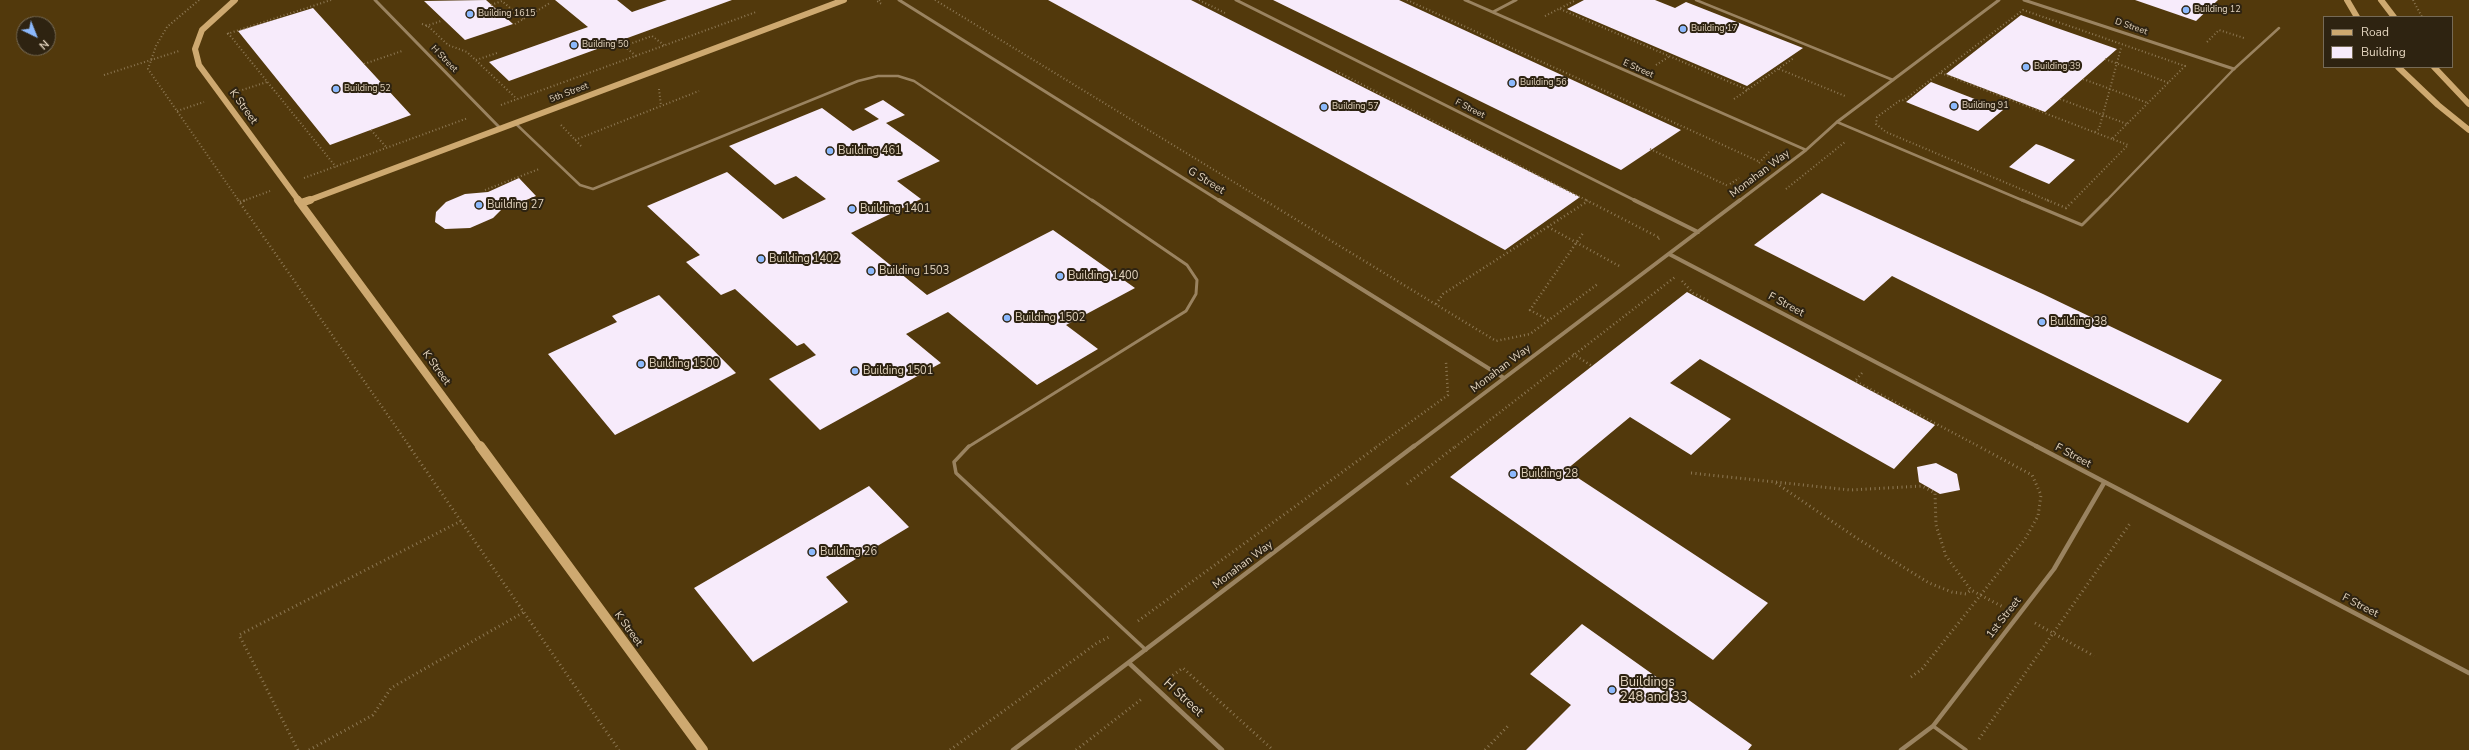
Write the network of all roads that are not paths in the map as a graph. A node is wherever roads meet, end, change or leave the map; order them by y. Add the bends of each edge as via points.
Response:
1 (235, 0) edge
2 (375, 0) edge
3 (844, 0) edge
4 (899, 0) edge
5 (1236, 0) edge
6 (1465, 0) edge
7 (1516, 0) edge
8 (1696, 0) edge
9 (1999, 0) edge
10 (2024, 0) edge
11 (2347, 0) edge
12 (2381, 0) edge
13 (1493, 12) junction
14 (2356, 16) edge
15 (2393, 16) edge
16 (2279, 28) dead end
17 (2399, 68) edge
18 (2435, 68) edge
19 (2234, 69) junction
20 (1893, 80) junction
21 (2469, 104) edge
22 (1837, 122) junction
23 (515, 123) junction
24 (501, 128) junction
25 (2469, 130) edge
26 (1806, 150) junction
27 (301, 203) junction
28 (1698, 232) junction
29 (1669, 254) junction
30 (1504, 378) junction
31 (2104, 483) junction
32 (1146, 650) junction
33 (1129, 663) junction
34 (2469, 673) edge
35 (1933, 726) junction
36 (703, 750) edge
37 (1013, 750) edge
38 (1222, 750) edge
39 (1901, 750) edge
40 (1966, 750) edge

1 - 27 street, K Street via 202,30 196,45 196,56 199,65
2 - 24 street, H Street
3 - 23 street, 5th Street
4 - 30 street, G Street
5 - 28 street, F Street
6 - 13 street, E Street
7 - 13 street
8 - 20 lane
9 - 20 street, Monahan Way
10 - 19 street, D Street
11 - 14 street
12 - 15 street
13 - 26 street, E Street
16 - 19 lane
17 - 25 street via 2438,106
18 - 21 street
19 - 22 lane via 2082,225
20 - 22 street, Monahan Way
22 - 26 street, Monahan Way
23 - 24 street, 5th Street
23 - 32 lane via 580,185 593,189 858,81 878,76 898,76 920,86 1187,265 1197,280 1196,294 1186,310 970,445 954,462 956,473
24 - 27 street, 5th Street
26 - 28 street, Monahan Way
27 - 36 street, K Street
28 - 29 street, Monahan Way
29 - 30 street, Monahan Way
29 - 31 street, F Street
30 - 32 street, Monahan Way
31 - 34 street, F Street
31 - 35 street, 1st Street via 2054,569
32 - 33 street, Monahan Way
33 - 37 street, Monahan Way
33 - 38 street, H Street
35 - 39 street, 1st Street
35 - 40 lane

